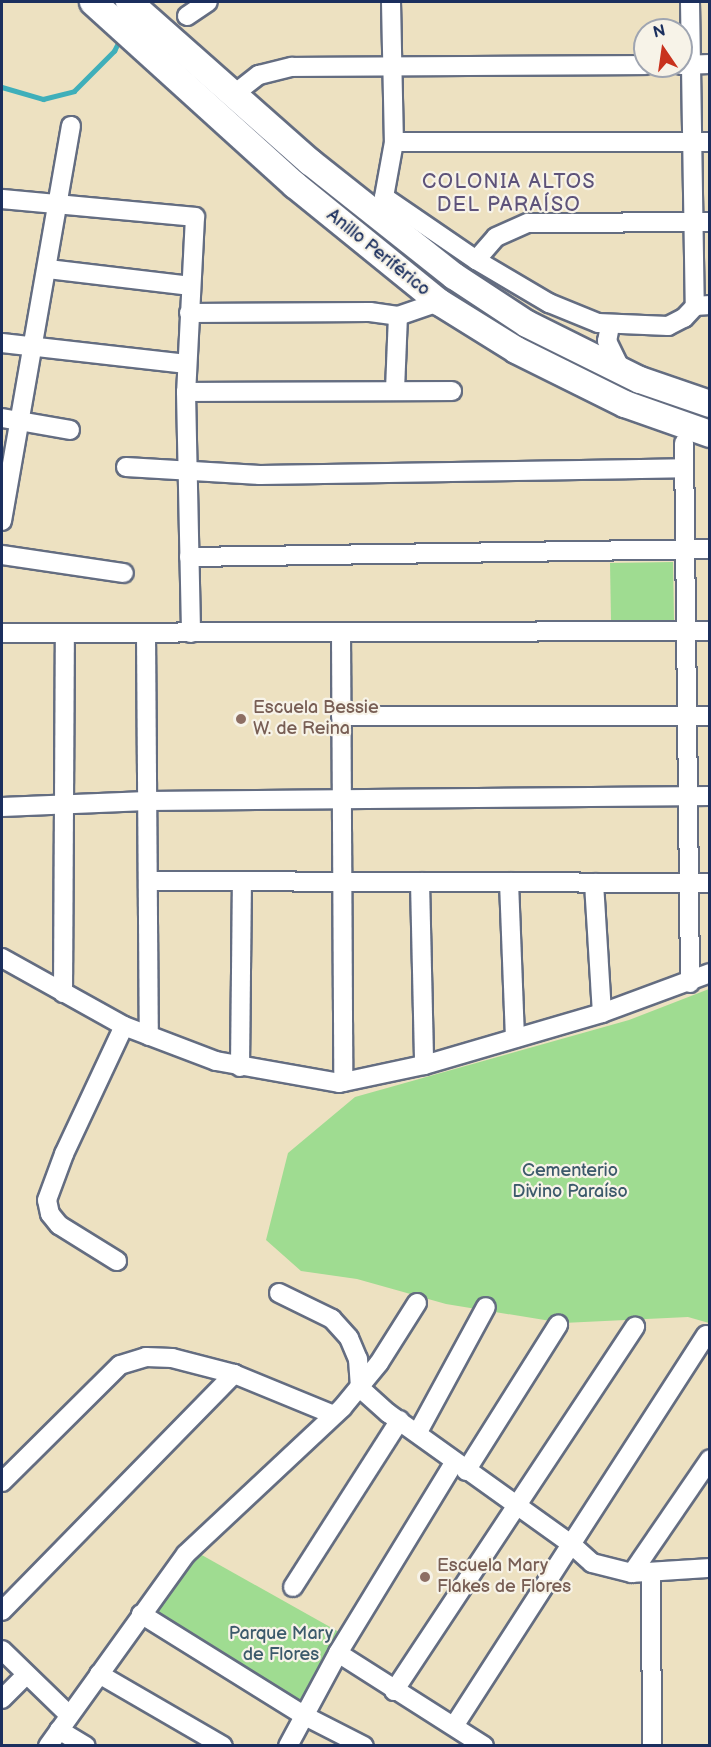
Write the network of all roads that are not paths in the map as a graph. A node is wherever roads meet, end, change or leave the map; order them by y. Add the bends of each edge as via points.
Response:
1 (93, 2) edge
2 (129, 2) edge
3 (208, 2) edge
4 (392, 2) edge
5 (690, 2) edge
6 (187, 16) dead end
7 (694, 64) edge
8 (633, 65) edge
9 (391, 66) junction
10 (233, 95) junction
11 (71, 126) dead end
12 (394, 141) junction
13 (701, 142) edge
14 (2, 199) edge
15 (60, 202) junction
16 (701, 223) edge
17 (476, 260) junction
18 (48, 269) junction
19 (191, 286) junction
20 (439, 302) junction
21 (702, 305) edge
22 (189, 313) junction
23 (398, 316) junction
24 (610, 326) junction
25 (2, 343) edge
26 (34, 348) junction
27 (187, 364) junction
28 (621, 370) junction
29 (395, 390) junction
30 (452, 391) dead end
31 (186, 392) junction
32 (625, 404) junction
33 (710, 404) edge
34 (2, 418) edge
35 (21, 422) junction
36 (70, 430) dead end
37 (710, 434) edge
38 (684, 443) junction
39 (710, 451) edge
40 (126, 467) dead end
41 (186, 468) junction
42 (684, 468) junction
43 (2, 521) edge
44 (710, 549) edge
45 (684, 550) junction
46 (2, 555) edge
47 (189, 557) junction
48 (124, 573) dead end
49 (685, 631) junction
50 (710, 631) edge
51 (2, 633) edge
52 (146, 633) junction
53 (191, 633) junction
54 (341, 633) junction
55 (65, 634) junction
56 (341, 716) junction
57 (688, 716) junction
58 (710, 716) edge
59 (686, 796) junction
60 (710, 796) edge
61 (342, 799) junction
62 (147, 801) junction
63 (62, 806) junction
64 (2, 807) edge
65 (148, 881) junction
66 (242, 881) junction
67 (342, 882) junction
68 (420, 882) junction
69 (509, 882) junction
70 (594, 883) junction
71 (688, 883) junction
72 (710, 883) edge
73 (2, 958) edge
74 (710, 973) edge
75 (690, 983) junction
76 (63, 993) junction
77 (602, 1013) junction
78 (124, 1026) junction
79 (149, 1036) junction
80 (515, 1038) junction
81 (424, 1065) junction
82 (240, 1067) junction
83 (343, 1082) junction
84 (117, 1261) dead end
85 (279, 1293) dead end
86 (417, 1303) dead end
87 (486, 1307) dead end
88 (558, 1325) dead end
89 (635, 1327) dead end
90 (706, 1335) dead end
91 (234, 1374) junction
92 (360, 1388) junction
93 (334, 1415) junction
94 (400, 1420) junction
95 (418, 1432) junction
96 (710, 1459) edge
97 (460, 1467) junction
98 (2, 1482) edge
99 (518, 1508) junction
100 (571, 1544) junction
101 (710, 1568) edge
102 (651, 1572) junction
103 (632, 1573) junction
104 (293, 1587) dead end
105 (2, 1611) edge
106 (141, 1614) junction
107 (2, 1650) edge
108 (338, 1653) junction
109 (99, 1674) junction
110 (26, 1675) junction
111 (394, 1691) junction
112 (2, 1699) edge
113 (305, 1716) junction
114 (64, 1722) junction
115 (454, 1726) junction
116 (48, 1746) edge
117 (86, 1746) edge
118 (223, 1746) edge
119 (288, 1746) edge
120 (364, 1746) edge
121 (484, 1746) edge
122 (652, 1746) edge

1 - 20 highway, Anillo Periférico via 295,185
2 - 10 highway, Anillo Periférico
3 - 6 street
4 - 9 street
5 - 7 street
7 - 13 street
8 - 9 street
9 - 10 street via 271,69
9 - 12 street
10 - 28 highway, Anillo Periférico via 310,162 454,276 527,324
11 - 15 street
12 - 13 street
12 - 17 street via 384,197
13 - 16 street
14 - 15 street
15 - 18 street
15 - 19 street via 195,217
16 - 17 street via 528,223 496,237
16 - 21 street
17 - 24 street via 549,303
18 - 19 street
18 - 26 street
19 - 22 street
20 - 23 street
20 - 32 highway, Anillo Periférico via 516,350
21 - 24 street via 668,326
22 - 23 street via 370,312
22 - 27 street
23 - 29 street
24 - 28 street via 607,342
25 - 26 street
26 - 27 street
26 - 35 street
27 - 31 street
28 - 33 highway, Anillo Periférico
29 - 30 street
29 - 31 street
31 - 41 street
32 - 37 highway, Anillo Periférico
32 - 38 highway
34 - 35 street
35 - 36 street
35 - 43 street
38 - 39 highway
38 - 42 street
40 - 41 street
41 - 42 street via 260,475
41 - 47 street
42 - 45 street
44 - 45 street
45 - 47 street
45 - 49 street
46 - 48 street
47 - 53 street
49 - 50 street
49 - 54 street
49 - 57 street
51 - 55 street
52 - 53 street
52 - 55 street
52 - 62 street
53 - 54 street
54 - 56 street
55 - 63 street
56 - 57 street
56 - 61 street
57 - 58 street
57 - 59 street
59 - 60 street
59 - 61 street
59 - 71 street
61 - 62 street
61 - 67 street
62 - 63 street
62 - 65 street
63 - 64 street
63 - 76 street
65 - 66 street
65 - 79 street
66 - 67 street
66 - 82 street
67 - 68 street
67 - 83 street
68 - 69 street
68 - 81 street
69 - 70 street
69 - 80 street
70 - 71 street
70 - 77 street
71 - 72 street
71 - 75 street
73 - 76 street
74 - 75 street
75 - 77 street
76 - 78 street
77 - 80 street
78 - 79 street
78 - 84 street via 64,1154 47,1200 50,1214 59,1225
79 - 82 street
80 - 81 street
81 - 83 street
82 - 83 street
85 - 92 street via 332,1319 349,1338 358,1359
86 - 92 street
87 - 95 street
88 - 97 street
89 - 99 street
90 - 100 street
91 - 93 street
91 - 98 street via 172,1358 146,1357 120,1365
91 - 105 street
92 - 93 street
92 - 94 street
93 - 106 street via 194,1546
94 - 95 street
94 - 104 street
95 - 97 street
96 - 103 street
97 - 99 street
97 - 108 street
99 - 100 street
99 - 111 street
100 - 103 street via 592,1563
100 - 115 street
101 - 102 street
102 - 103 street
102 - 122 street
106 - 109 street
106 - 113 street
107 - 110 street
108 - 111 street
108 - 113 street
109 - 114 street
109 - 118 street
110 - 112 street
110 - 114 street
111 - 115 street
113 - 119 street
113 - 120 street
114 - 116 street
114 - 117 street
115 - 121 street

